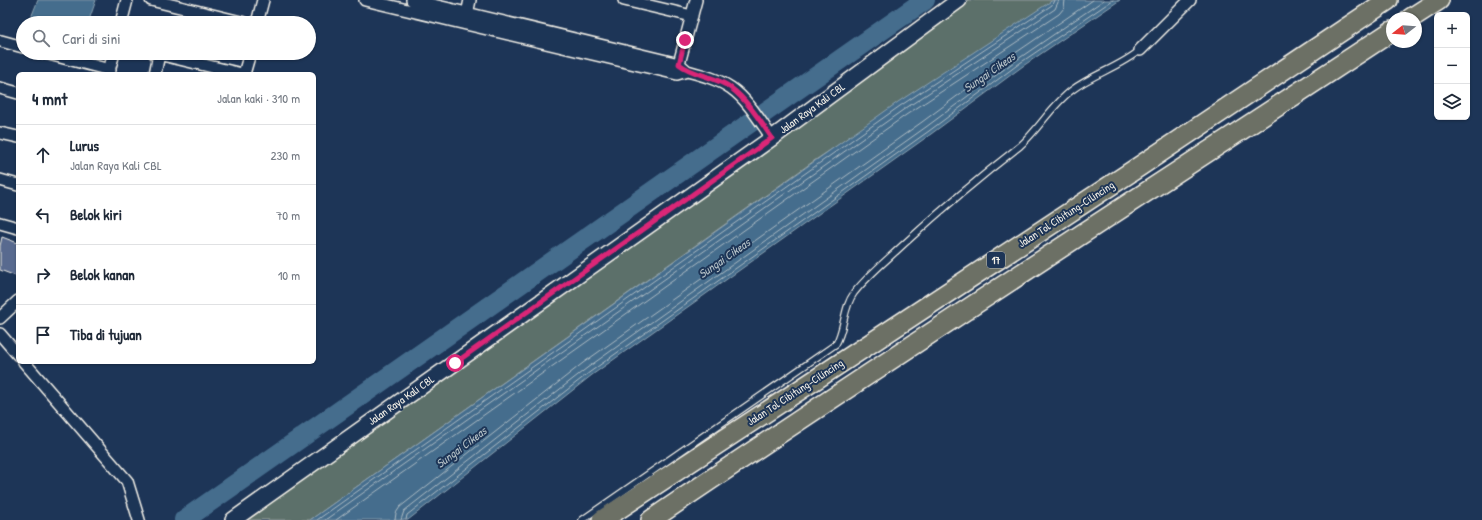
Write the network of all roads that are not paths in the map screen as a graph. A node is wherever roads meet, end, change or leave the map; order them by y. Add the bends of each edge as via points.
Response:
1 (127, 0) edge
2 (152, 0) edge
3 (263, 0) edge
4 (365, 0) edge
5 (412, 0) edge
6 (470, 0) edge
7 (624, 0) edge
8 (696, 0) edge
9 (959, 0) edge
10 (1190, 0) edge
11 (1388, 0) edge
12 (1439, 0) edge
13 (639, 2) edge
14 (1420, 12) edge
15 (123, 16) edge
16 (216, 16) edge
17 (259, 16) edge
18 (692, 16) junction
19 (466, 18) junction
20 (1386, 35) edge
21 (1, 41) edge
22 (16, 45) edge
23 (1140, 50) joint
24 (69, 60) edge
25 (112, 60) edge
26 (156, 60) edge
27 (175, 60) edge
28 (248, 60) edge
29 (202, 69) edge
30 (681, 70) junction
31 (109, 72) edge
32 (155, 72) edge
33 (227, 72) edge
34 (244, 72) edge
35 (0, 88) edge
36 (16, 92) edge
37 (0, 133) edge
38 (16, 137) edge
39 (772, 138) junction
40 (0, 180) edge
41 (16, 184) edge
42 (0, 223) edge
43 (16, 227) edge
44 (16, 303) edge
45 (0, 318) edge
46 (0, 334) edge
47 (16, 353) edge
48 (26, 364) edge
49 (139, 520) edge
50 (233, 520) edge
51 (582, 520) edge
52 (602, 520) edge
53 (651, 520) edge

1 - 15 street
2 - 16 street
3 - 17 street
4 - 19 street
5 - 19 street
6 - 19 street
7 - 13 street
8 - 18 street
9 - 39 main road, Jalan Raya Kali CBL
10 - 23 street
11 - 52 highway, Jalan Tol Cibitung–Cilincing / 17
12 - 14 highway
13 - 18 street
18 - 30 street
19 - 30 street
20 - 53 highway, 17 via 824,402
21 - 22 street
23 - 51 lane via 1132,57 1071,90 1053,107 1030,137 940,211 891,256 848,303 841,336 836,344
24 - 31 street
25 - 31 street
26 - 32 street
27 - 29 street
28 - 34 street
29 - 33 street
30 - 39 street via 714,79 731,88 747,103
35 - 36 street
37 - 38 street
39 - 50 main road, Jalan Raya Kali CBL
40 - 41 street
42 - 43 street
44 - 45 street
46 - 47 street
48 - 49 street via 127,481

